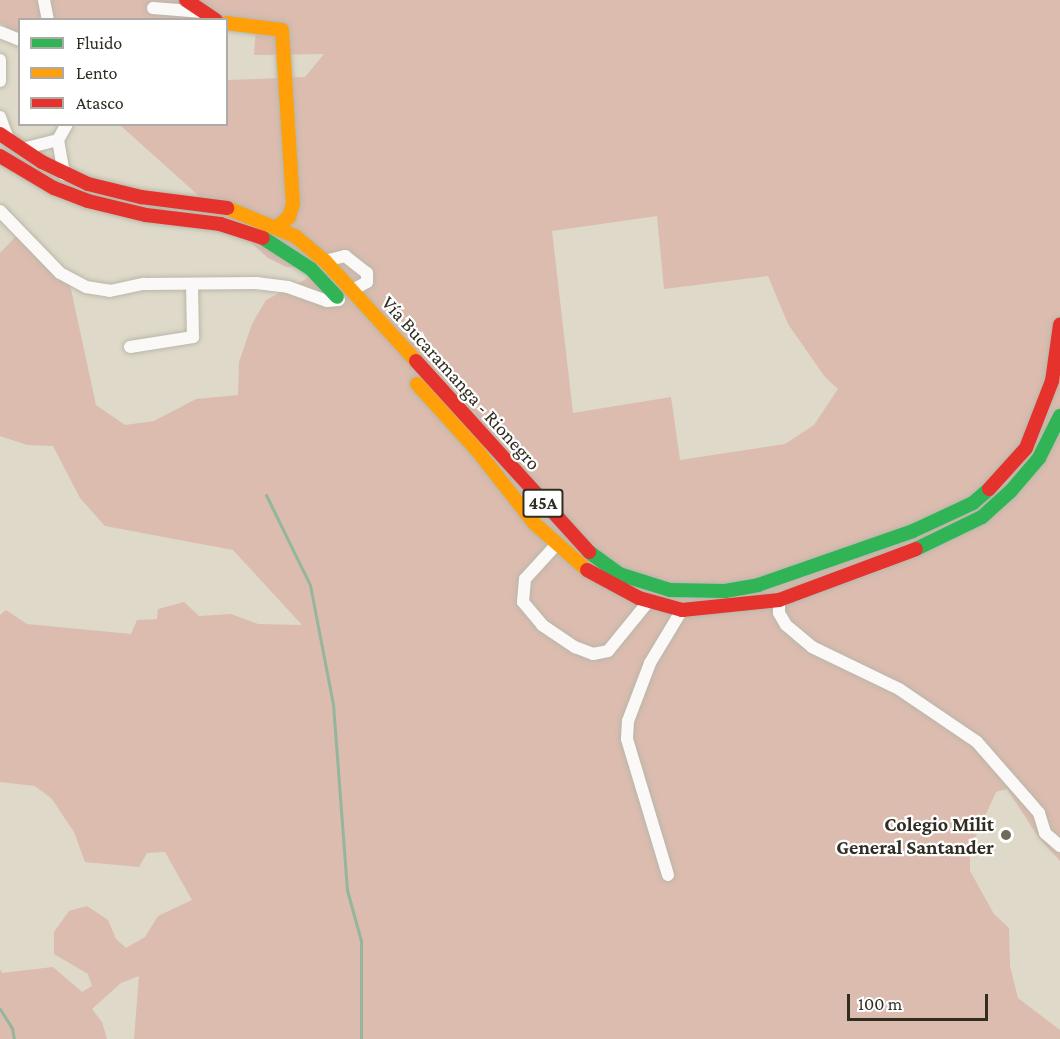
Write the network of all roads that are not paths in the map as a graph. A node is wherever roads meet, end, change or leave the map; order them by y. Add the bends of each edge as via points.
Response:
1 (44, 0) edge
2 (186, 0) edge
3 (153, 8) dead end
4 (210, 17) edge
5 (48, 18) edge
6 (228, 23) edge
7 (0, 32) edge
8 (18, 39) edge
9 (0, 60) edge
10 (0, 81) edge
11 (0, 117) edge
12 (66, 126) edge
13 (4, 137) edge
14 (58, 140) junction
15 (22, 149) junction
16 (0, 156) edge
17 (64, 174) junction
18 (293, 204) junction
19 (0, 212) edge
20 (278, 226) junction
21 (309, 246) junction
22 (325, 261) junction
23 (192, 285) junction
24 (351, 291) junction
25 (339, 300) junction
26 (1060, 325) edge
27 (130, 347) dead end
28 (1060, 416) edge
29 (556, 545) junction
30 (779, 600) junction
31 (648, 602) junction
32 (682, 610) junction
33 (1060, 846) edge
34 (668, 875) dead end

1 - 5 street
2 - 4 main road
3 - 4 street
6 - 18 main road via 282,30
7 - 8 street
9 - 10 street
11 - 13 street
12 - 14 street
13 - 15 main road, Vía Bucaramanga - Rionegro / 45A
14 - 15 street
14 - 17 street
15 - 17 main road, Vía Bucaramanga - Rionegro / 45A
16 - 25 main road, Vía Bucaramanga - Rionegro / 45A via 54,188 87,201 138,213 220,224 264,238 311,269
17 - 20 main road, Vía Bucaramanga - Rionegro / 45A via 116,192 229,208
18 - 20 main road via 289,217
18 - 21 main road
19 - 23 street via 60,273 86,287 110,291 144,284
20 - 21 main road, Vía Bucaramanga - Rionegro / 45A
21 - 22 main road, Vía Bucaramanga - Rionegro / 45A
22 - 24 main road, Vía Bucaramanga - Rionegro / 45A
22 - 24 street via 345,256 367,273 367,282
23 - 25 street via 277,284
23 - 27 street via 193,337
24 - 26 main road, Vía Bucaramanga - Rionegro / 45A via 590,553 628,577 670,590 690,591 725,591 758,585 830,562 944,518 972,503 1000,479 1026,448 1052,381
25 - 29 main road, Vía Bucaramanga - Rionegro / 45A via 476,449 521,509
28 - 30 main road, Vía Bucaramanga - Rionegro / 45A via 1039,458 982,517 947,537
29 - 31 main road, Vía Bucaramanga - Rionegro / 45A via 601,580
29 - 31 street via 525,579 523,602 542,626 575,647 593,654 608,651
30 - 32 main road, Vía Bucaramanga - Rionegro / 45A
30 - 33 street via 779,612 786,625 812,647 909,694 977,742 1039,813 1045,833
31 - 32 main road, Vía Bucaramanga - Rionegro / 45A
32 - 34 street via 650,663 628,721 627,739

